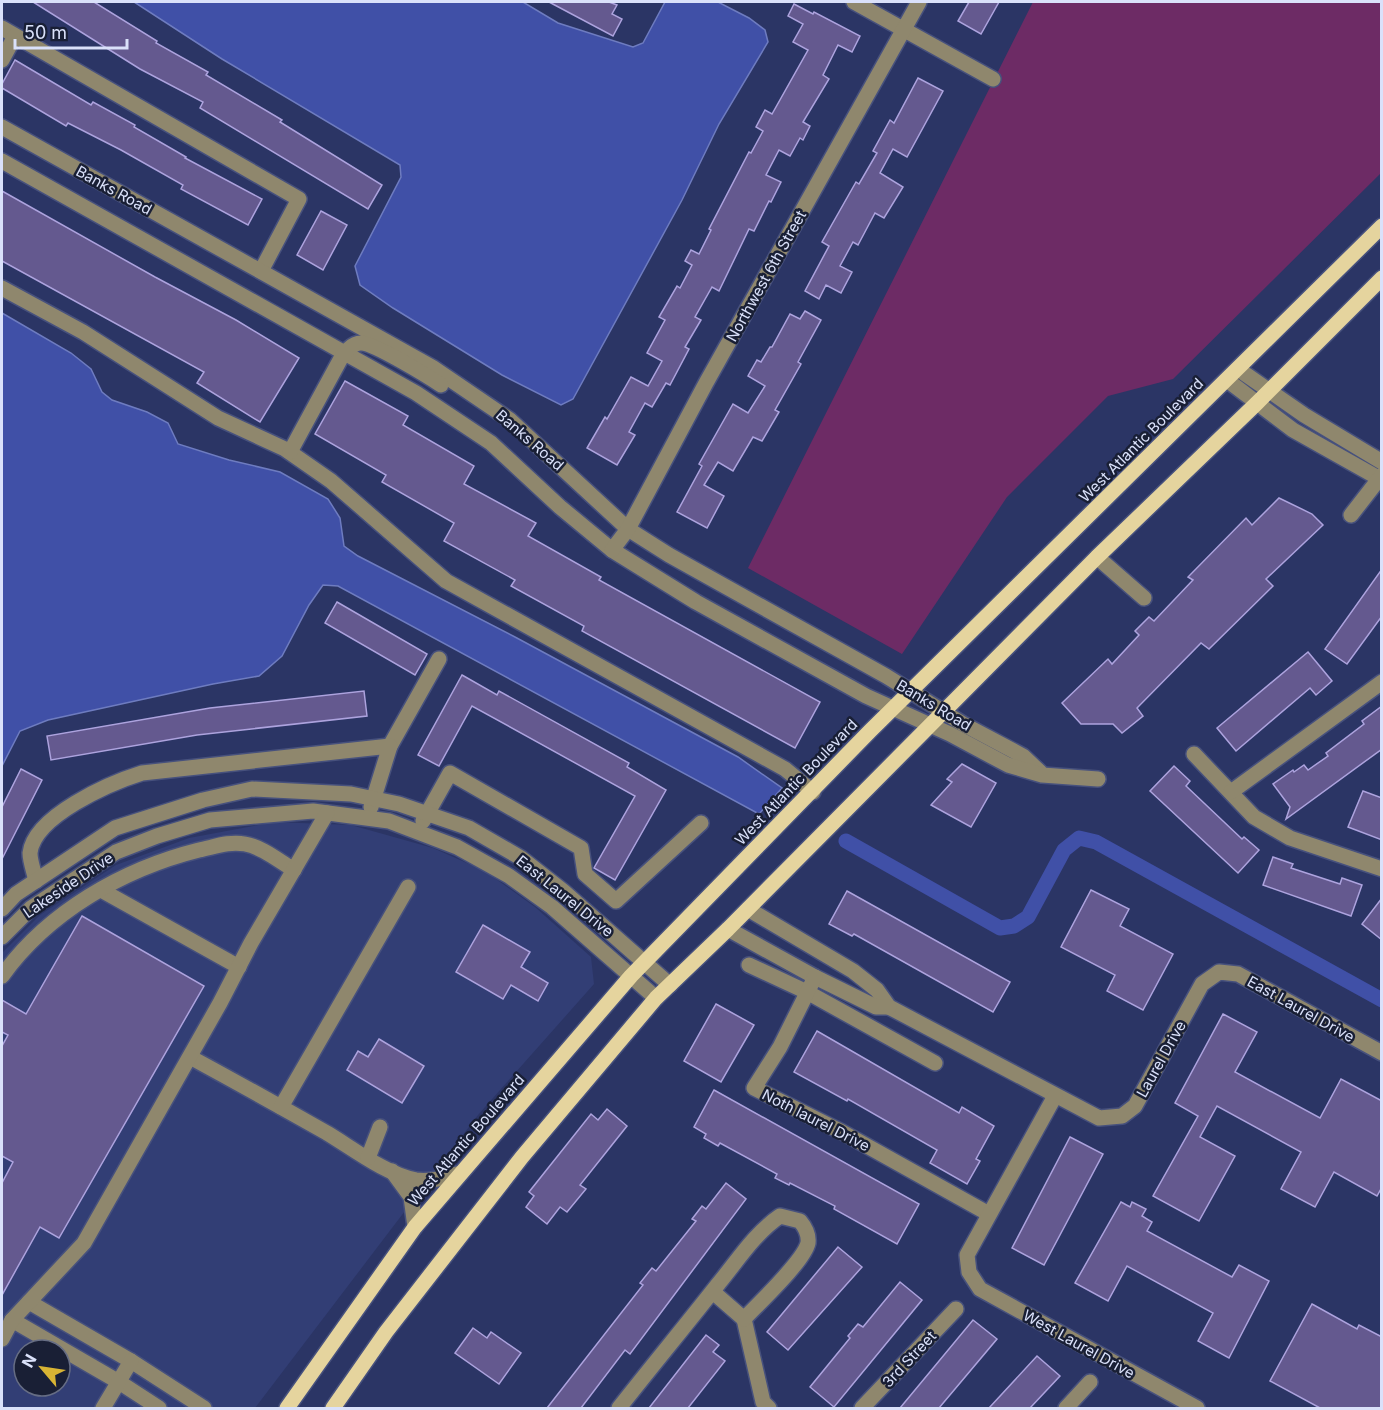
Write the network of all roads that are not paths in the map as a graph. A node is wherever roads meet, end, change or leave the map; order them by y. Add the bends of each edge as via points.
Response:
1 (854, 2) edge
2 (919, 2) edge
3 (2, 28) edge
4 (903, 29) junction
5 (15, 36) junction
6 (2, 60) edge
7 (993, 80) dead end
8 (2, 127) edge
9 (2, 161) edge
10 (1382, 226) edge
11 (261, 271) junction
12 (1380, 284) edge
13 (2, 288) edge
14 (345, 352) junction
15 (1238, 369) junction
16 (1227, 380) junction
17 (1269, 390) junction
18 (1257, 403) junction
19 (493, 408) junction
20 (290, 452) junction
21 (1382, 462) edge
22 (1380, 478) edge
23 (1351, 515) dead end
24 (628, 529) junction
25 (612, 550) junction
26 (1097, 557) junction
27 (1144, 598) dead end
28 (439, 659) dead end
29 (1382, 667) edge
30 (1382, 682) edge
31 (911, 691) junction
32 (1357, 698) junction
33 (894, 708) junction
34 (944, 711) junction
35 (930, 725) junction
36 (390, 746) junction
37 (1194, 754) dead end
38 (1042, 775) junction
39 (1098, 779) dead end
40 (813, 792) junction
41 (1231, 792) junction
42 (373, 799) junction
43 (203, 800) joint
44 (327, 813) junction
45 (426, 814) junction
46 (368, 819) junction
47 (210, 820) joint
48 (701, 824) dead end
49 (419, 833) junction
50 (1382, 869) edge
51 (294, 870) junction
52 (36, 881) junction
53 (408, 887) dead end
54 (101, 890) junction
55 (2, 909) edge
56 (748, 909) junction
57 (728, 929) junction
58 (2, 937) edge
59 (644, 962) junction
60 (748, 964) dead end
61 (238, 968) junction
62 (1219, 972) joint
63 (2, 976) edge
64 (631, 976) junction
65 (815, 977) junction
66 (670, 985) junction
67 (807, 992) junction
68 (656, 998) junction
69 (889, 1007) junction
70 (1382, 1053) edge
71 (190, 1057) junction
72 (935, 1063) dead end
73 (1055, 1096) junction
74 (281, 1107) junction
75 (380, 1127) dead end
76 (368, 1158) junction
77 (392, 1171) junction
78 (461, 1173) junction
79 (989, 1214) junction
80 (415, 1227) junction
81 (713, 1292) junction
82 (28, 1302) junction
83 (956, 1309) dead end
84 (744, 1319) junction
85 (12, 1320) junction
86 (2, 1339) edge
87 (130, 1361) junction
88 (118, 1382) junction
89 (1090, 1382) dead end
90 (766, 1405) edge
91 (104, 1408) edge
92 (159, 1408) edge
93 (204, 1408) edge
94 (287, 1408) edge
95 (333, 1408) edge
96 (619, 1408) edge
97 (862, 1408) edge
98 (1066, 1408) edge
99 (1197, 1408) edge

1 - 4 street
2 - 4 street, Northwest 6th Street
3 - 5 street
4 - 7 street
4 - 24 street, Northwest 6th Street
5 - 6 street
5 - 11 street via 299,199
8 - 11 street, Banks Road
9 - 14 street, Banks Road
10 - 15 main road, West Atlantic Boulevard
11 - 19 street, Banks Road via 432,367
12 - 17 main road
13 - 20 street via 83,332 218,418
14 - 19 street via 363,342 449,391
14 - 20 street
14 - 25 street, Banks Road via 416,393 491,444
15 - 16 main road, West Atlantic Boulevard
15 - 17 street
16 - 18 street
16 - 31 main road, West Atlantic Boulevard
17 - 18 main road
17 - 21 street
18 - 22 street via 1293,430
18 - 26 main road
19 - 24 street, Banks Road
20 - 40 street via 331,481 446,581 784,769
22 - 23 street
24 - 25 street, Northwest 6th Street
24 - 31 street, Banks Road
25 - 33 street, Banks Road via 696,602
26 - 27 street
26 - 34 main road
28 - 36 street
29 - 32 street
30 - 32 street
31 - 33 main road, West Atlantic Boulevard
31 - 34 street, Banks Road
32 - 41 street
33 - 35 street, Banks Road
33 - 40 main road, West Atlantic Boulevard
34 - 35 main road
34 - 38 street, Banks Road via 1023,756
35 - 38 street, Banks Road via 1008,765
35 - 56 main road
36 - 42 street
36 - 52 street via 142,773 122,779 60,813 43,828 30,854
37 - 41 street
38 - 39 street, Banks Road
40 - 59 main road, West Atlantic Boulevard
41 - 50 street via 1254,817 1290,838
42 - 43 street, East Laurel Drive via 351,794 252,789
42 - 45 street, East Laurel Drive
42 - 46 street
43 - 52 street, Lakeside Drive via 114,828
44 - 46 street, East Laurel Drive
44 - 47 street, East Laurel Drive
44 - 51 street
45 - 48 street via 450,772 581,848 585,874 616,901
45 - 49 street
45 - 59 street, East Laurel Drive via 469,828 521,858
46 - 49 street, East Laurel Drive via 389,821
47 - 58 street, Lakeside Drive via 116,852 31,908
49 - 64 street, East Laurel Drive via 457,847 509,876 552,907
51 - 54 street via 246,844 227,844 182,855
51 - 61 street
52 - 55 street, Lakeside Drive
53 - 74 street
54 - 61 street
54 - 63 street via 47,925 18,953
56 - 57 main road
56 - 69 street, Laurel Drive via 853,971 877,990
57 - 65 street, Laurel Drive
57 - 66 main road
59 - 64 main road, West Atlantic Boulevard
59 - 66 street, East Laurel Drive
60 - 67 street
61 - 71 street
62 - 70 street, East Laurel Drive via 1239,974
62 - 73 street, Laurel Drive via 1202,984 1129,1111 1122,1116 1099,1118
64 - 68 street, East Laurel Drive
64 - 78 main road, West Atlantic Boulevard
65 - 67 street, Noth laurel Drive
65 - 69 street, Laurel Drive via 876,1007
66 - 68 main road
67 - 72 street
67 - 79 street, Noth laurel Drive via 754,1088
68 - 95 main road via 522,1157 386,1332
69 - 73 street, Laurel Drive
71 - 74 street
71 - 82 street via 84,1243
73 - 79 street
74 - 76 street
75 - 76 street
76 - 77 street
77 - 78 street via 415,1180 437,1180
77 - 80 street via 411,1197
78 - 80 main road, West Atlantic Boulevard
79 - 99 street, West Laurel Drive via 967,1255 969,1272 980,1289
80 - 94 main road, West Atlantic Boulevard
81 - 84 street
81 - 84 street via 766,1225 780,1216 800,1221 808,1242 801,1256
81 - 96 street
82 - 85 street
82 - 87 street
83 - 97 street, 3rd Street
84 - 90 street
85 - 86 street
85 - 88 street
87 - 88 street
87 - 93 street
88 - 91 street
88 - 92 street
89 - 98 street

